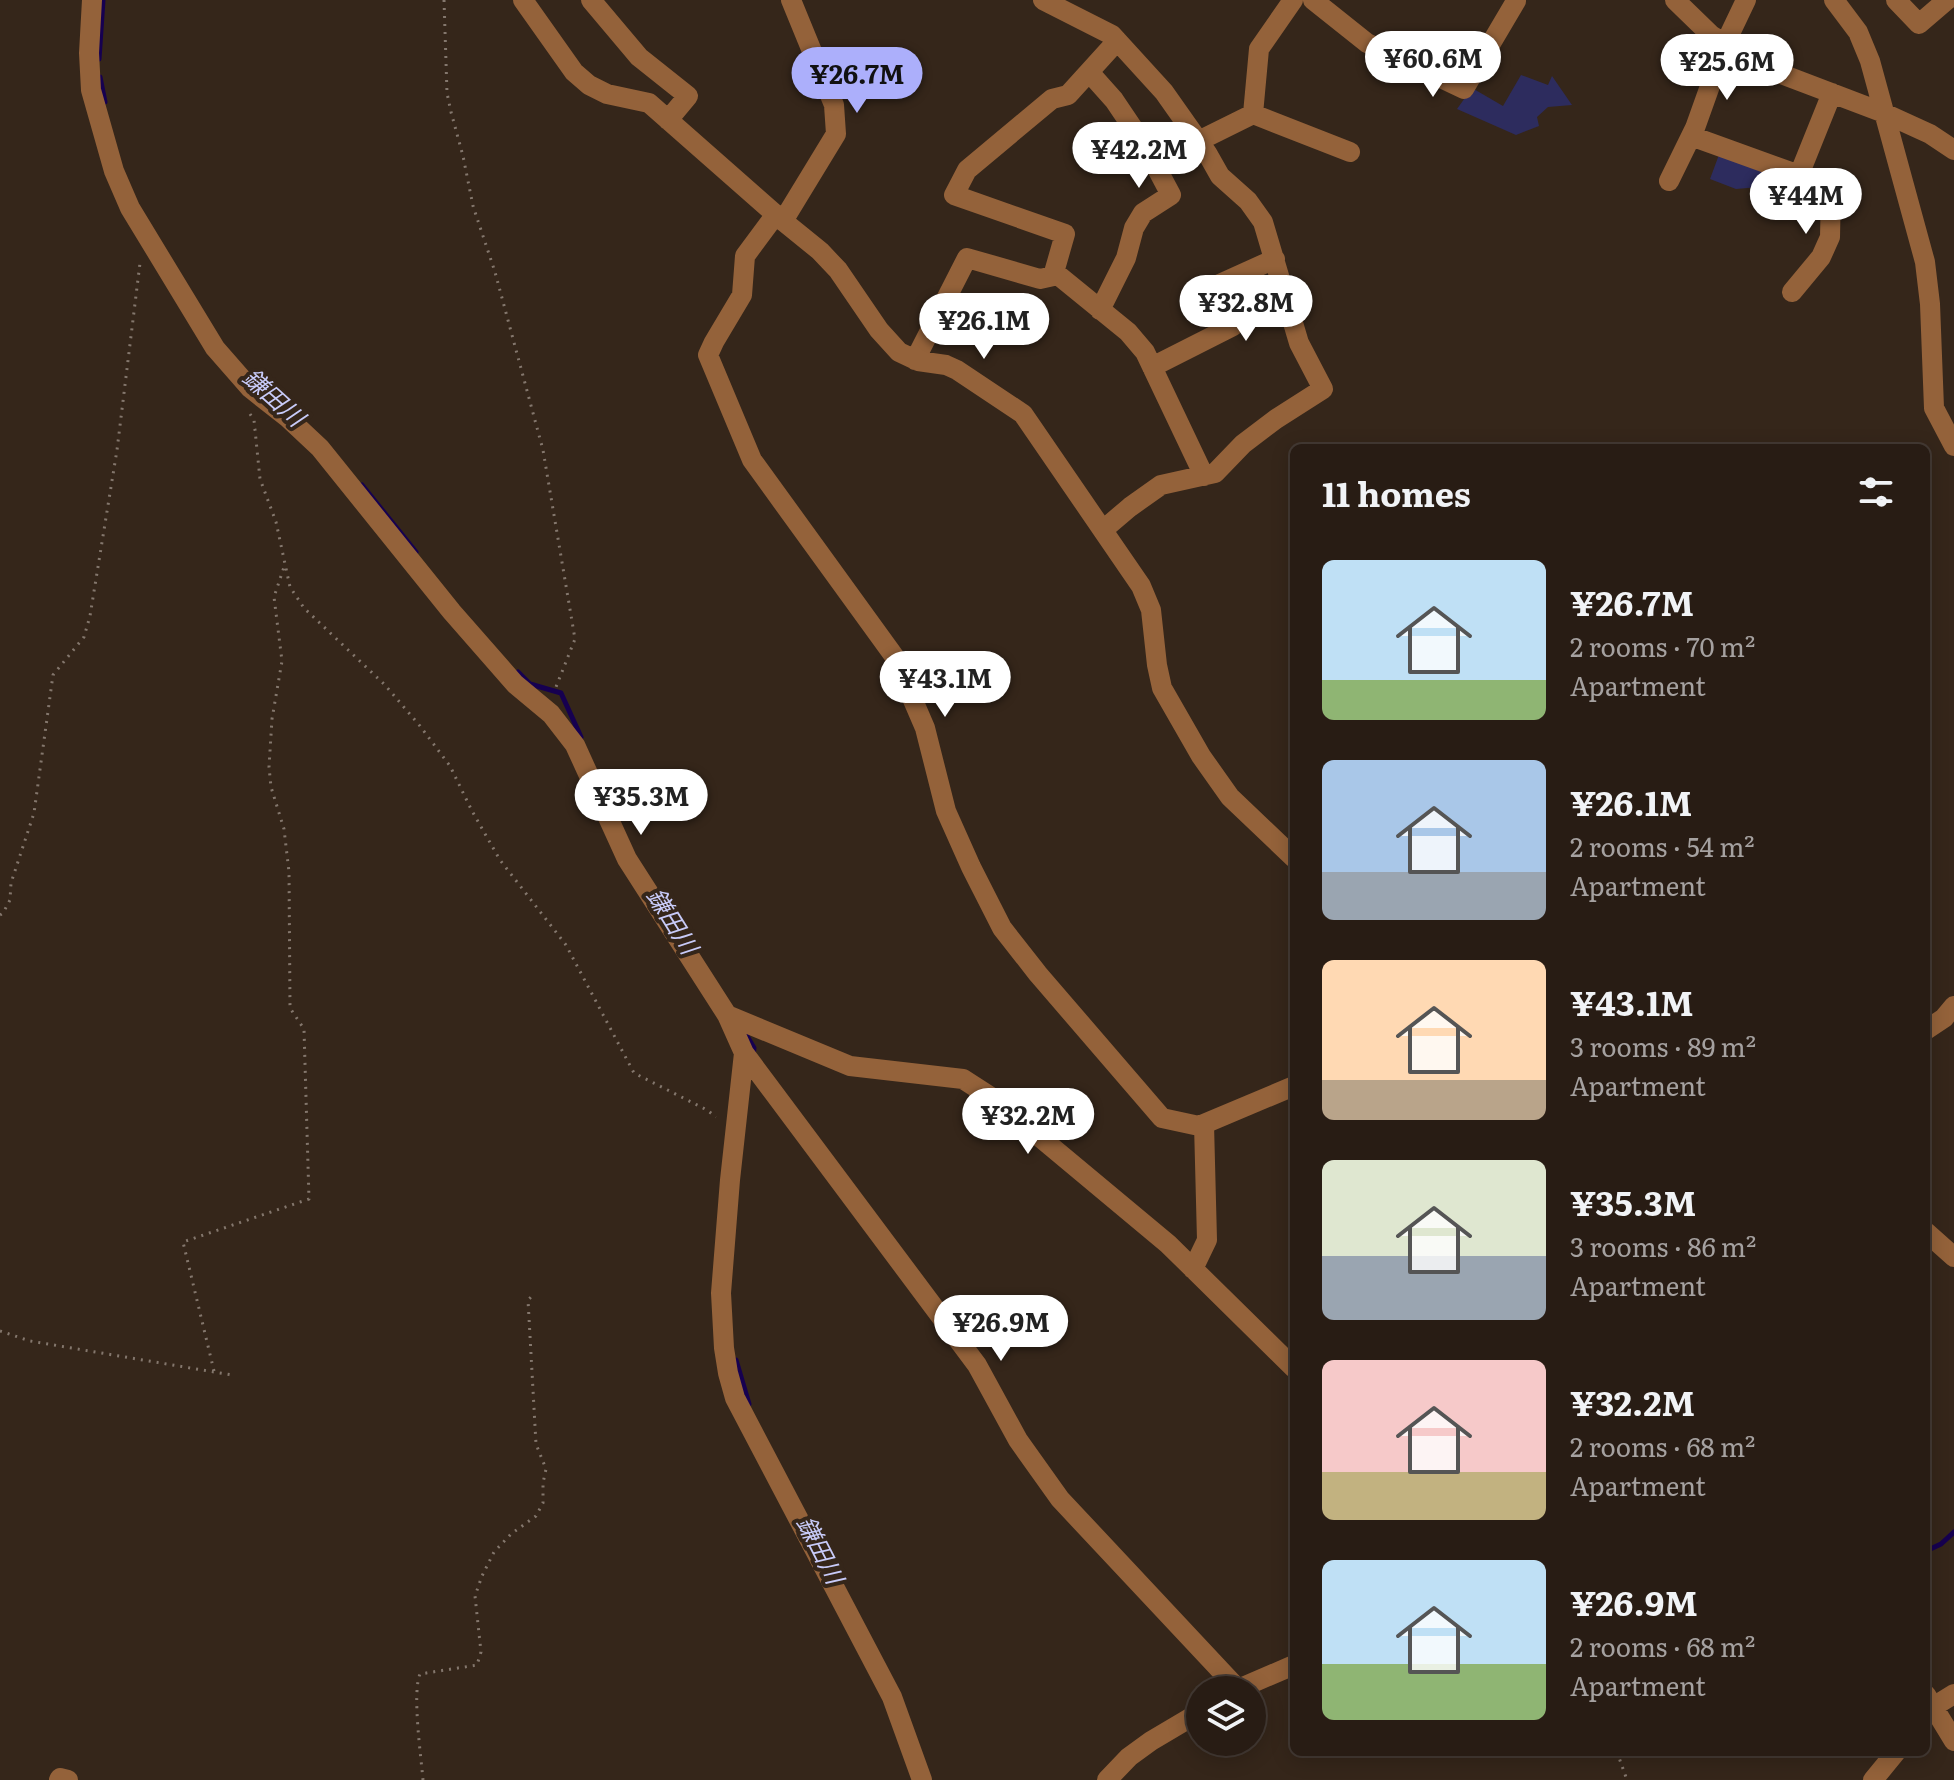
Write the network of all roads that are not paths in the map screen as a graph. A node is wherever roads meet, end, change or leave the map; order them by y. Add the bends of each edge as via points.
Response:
1 (92, 0) edge
2 (523, 0) edge
3 (591, 0) edge
4 (791, 0) edge
5 (1043, 0) edge
6 (1293, 0) edge
7 (1313, 0) edge
8 (1521, 0) edge
9 (1675, 0) edge
10 (1746, 0) edge
11 (1834, 0) edge
12 (1896, 0) edge
13 (1947, 0) edge
14 (1117, 41) junction
15 (1725, 44) junction
16 (1089, 72) junction
17 (1832, 93) junction
18 (1884, 113) junction
19 (1253, 114) junction
20 (668, 120) junction
21 (1930, 134) junction
22 (1691, 136) junction
23 (1954, 140) edge
24 (1199, 142) junction
25 (1954, 150) edge
26 (1350, 152) dead end
27 (1154, 163) junction
28 (1799, 175) junction
29 (1669, 181) dead end
30 (780, 218) junction
31 (1275, 259) junction
32 (1053, 276) junction
33 (1792, 292) dead end
34 (1100, 310) junction
35 (915, 360) junction
36 (1152, 367) junction
37 (1954, 446) edge
38 (1204, 476) junction
39 (1103, 530) junction
40 (1290, 854) edge
41 (1954, 1006) edge
42 (727, 1015) junction
43 (1930, 1027) edge
44 (744, 1053) junction
45 (1290, 1088) edge
46 (1204, 1124) junction
47 (1930, 1236) edge
48 (1954, 1257) edge
49 (1193, 1269) junction
50 (1290, 1364) edge
51 (1290, 1667) edge
52 (1224, 1676) edge
53 (1266, 1677) edge
54 (1954, 1694) edge
55 (1930, 1705) edge
56 (1930, 1709) edge
57 (1186, 1720) edge
58 (1954, 1741) edge
59 (1893, 1756) edge
60 (59, 1780) edge
61 (68, 1780) edge
62 (922, 1780) edge
63 (1107, 1780) edge
64 (1873, 1780) edge

1 - 42 street via 91,90 114,171 130,208 215,348 250,388 320,448 452,612 575,745 627,859
2 - 20 street via 589,85 649,103
3 - 20 street via 639,57 688,96
4 - 30 street via 834,105 836,134
5 - 14 street
6 - 19 street via 1259,49
7 - 8 street via 1367,43 1464,89
9 - 15 street
10 - 15 street
11 - 18 street via 1858,32
12 - 13 street via 1919,24
14 - 16 street
14 - 24 street via 1164,92
15 - 17 street via 1763,67
15 - 22 street
16 - 27 street via 1114,100
16 - 32 street via 1068,95 1052,99 967,170 954,195 1065,234
17 - 18 street
17 - 28 street
18 - 21 street
18 - 37 street via 1925,262 1934,408
19 - 24 street
19 - 26 street
20 - 30 street
21 - 23 street
21 - 25 street
22 - 28 street
22 - 29 street
24 - 27 street
24 - 31 street via 1220,176 1263,222
27 - 34 street via 1171,195 1143,213
28 - 33 street via 1831,189 1830,237
30 - 35 street via 820,251 879,330 899,352
30 - 46 street via 745,256 742,295 708,355 752,460 894,656 925,728 946,811 1002,928 1162,1118
31 - 36 street via 1215,286 1233,326
31 - 38 street via 1299,343 1323,389 1243,444 1215,473
32 - 34 street
32 - 35 street via 1040,279 967,258
34 - 36 street via 1128,332
35 - 39 street via 957,370 1023,414
36 - 38 street
38 - 39 street via 1161,485
39 - 40 street via 1141,586 1151,610 1162,688 1201,756 1230,797
41 - 43 street
42 - 44 street
42 - 49 street via 850,1066 963,1079 994,1099
44 - 52 street via 977,1365 1018,1440 1060,1499
44 - 62 street via 721,1293 728,1373 735,1398 892,1697
45 - 46 street
46 - 49 street via 1207,1240
47 - 48 street
49 - 50 street
51 - 53 street
54 - 55 street
56 - 58 street
57 - 63 street via 1129,1757
59 - 64 street
60 - 61 street

